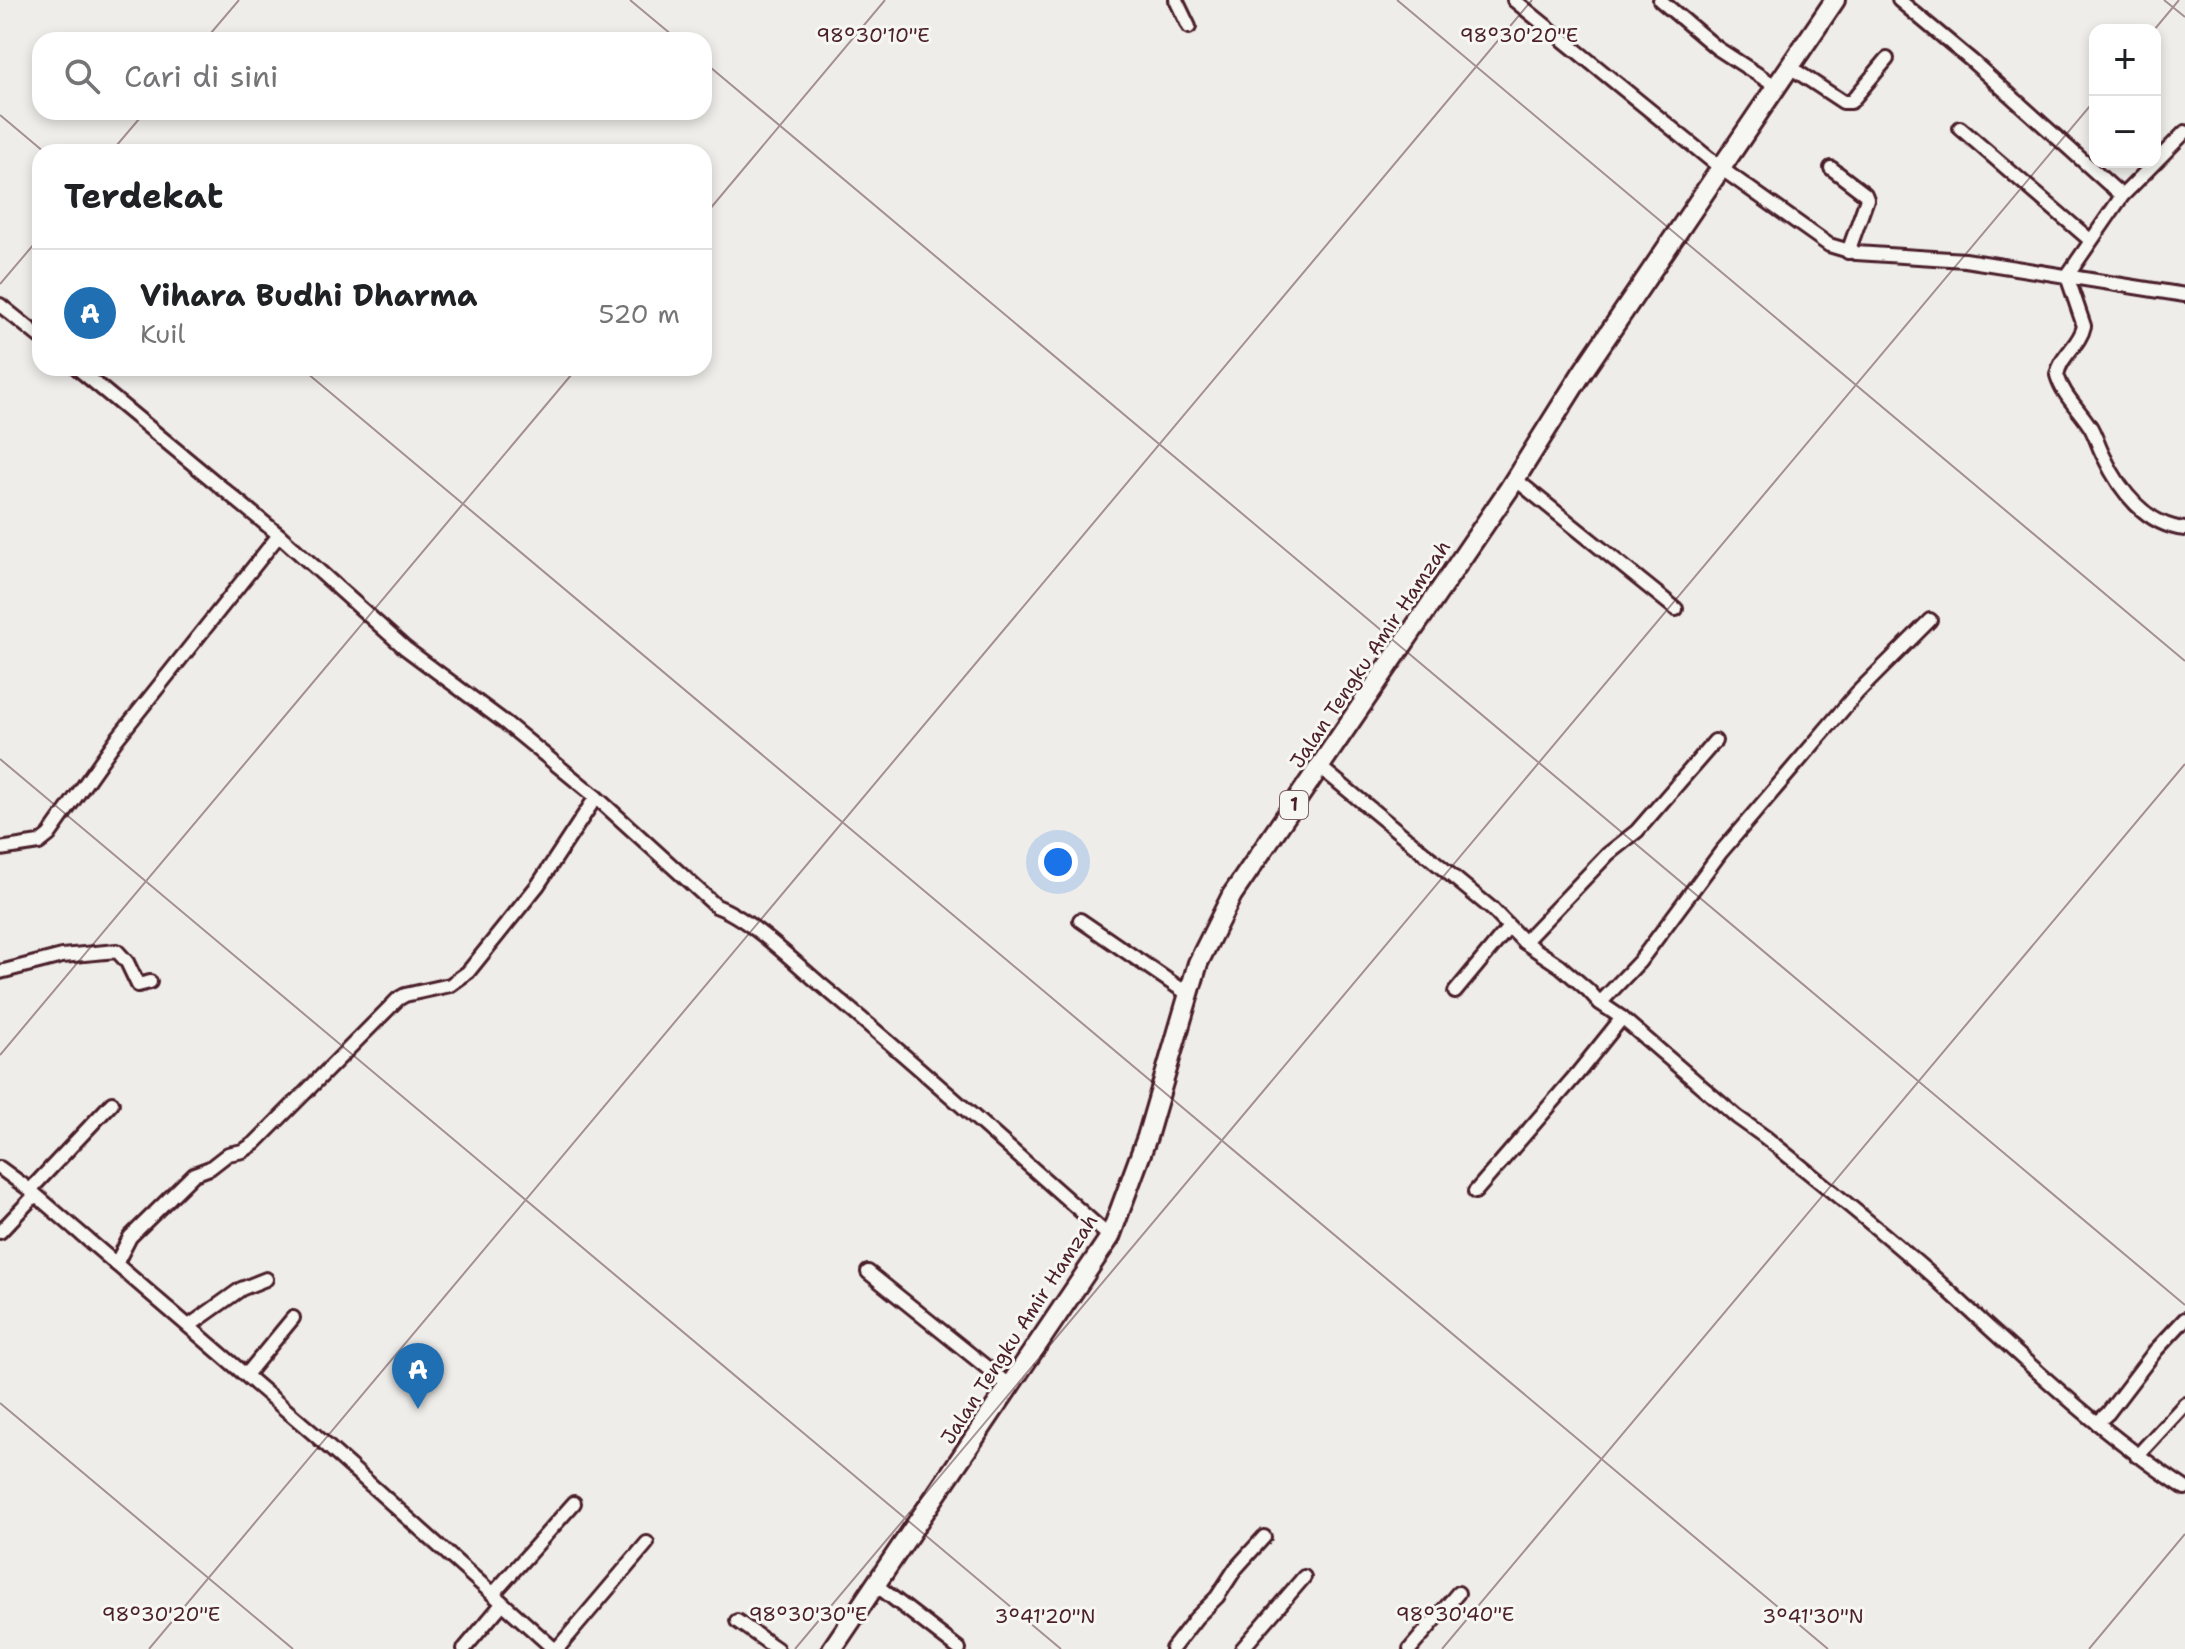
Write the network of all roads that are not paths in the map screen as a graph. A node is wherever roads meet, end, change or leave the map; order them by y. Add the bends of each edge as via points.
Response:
1 (1176, 0) edge
2 (1514, 0) edge
3 (1660, 0) edge
4 (1899, 0) edge
5 (1828, 3) edge
6 (1189, 27) dead end
7 (1887, 59) dead end
8 (1790, 67) junction
9 (1777, 87) junction
10 (1960, 128) dead end
11 (2185, 132) edge
12 (1831, 168) dead end
13 (1722, 169) junction
14 (2122, 196) junction
15 (2090, 240) junction
16 (1852, 252) junction
17 (2067, 276) junction
18 (2185, 295) edge
19 (0, 305) edge
20 (32, 331) edge
21 (87, 376) edge
22 (1515, 479) junction
23 (2185, 529) edge
24 (279, 535) junction
25 (1676, 609) dead end
26 (1930, 620) dead end
27 (1715, 741) dead end
28 (1320, 767) junction
29 (596, 797) junction
30 (0, 849) edge
31 (1080, 920) dead end
32 (1509, 927) junction
33 (1524, 942) junction
34 (0, 972) edge
35 (150, 982) dead end
36 (1455, 992) dead end
37 (1188, 994) junction
38 (1600, 1003) junction
39 (1622, 1018) junction
40 (112, 1103) dead end
41 (0, 1168) edge
42 (1475, 1192) dead end
43 (32, 1193) junction
44 (0, 1232) edge
45 (1110, 1237) junction
46 (116, 1264) junction
47 (868, 1272) dead end
48 (266, 1279) dead end
49 (293, 1318) dead end
50 (2185, 1319) edge
51 (189, 1326) junction
52 (246, 1375) junction
53 (1011, 1387) junction
54 (2185, 1404) edge
55 (2097, 1423) junction
56 (2137, 1456) junction
57 (2185, 1488) edge
58 (574, 1503) dead end
59 (1264, 1537) dead end
60 (647, 1543) dead end
61 (1304, 1577) dead end
62 (876, 1585) junction
63 (1458, 1593) dead end
64 (498, 1599) junction
65 (737, 1621) dead end
66 (464, 1649) edge
67 (556, 1649) edge
68 (777, 1649) edge
69 (832, 1649) edge
70 (959, 1649) edge
71 (1172, 1649) edge
72 (1242, 1649) edge
73 (1410, 1649) edge

1 - 6 street
2 - 13 street
3 - 9 street via 1717,48
4 - 14 street
5 - 8 highway, Jalan Tengku Amir Hamzah / 1
7 - 8 street via 1851,102
8 - 9 highway, Jalan Tengku Amir Hamzah / 1
9 - 13 highway, Jalan Tengku Amir Hamzah / 1
10 - 15 street
11 - 14 street
12 - 16 street via 1867,199
13 - 16 street via 1816,238
13 - 22 highway, Jalan Tengku Amir Hamzah / 1
14 - 15 street
15 - 17 street
16 - 17 street via 1965,260
17 - 18 street
17 - 23 street via 2084,326 2058,369 2059,382 2129,496 2158,523
19 - 20 street
21 - 24 street
22 - 25 street
22 - 28 highway, Jalan Tengku Amir Hamzah / 1
24 - 29 street via 405,648
24 - 30 street via 116,740 49,835 39,843
26 - 38 street via 1857,693
27 - 33 street via 1637,831
28 - 32 street
28 - 37 highway, Jalan Tengku Amir Hamzah / 1 via 1222,913
29 - 45 street via 716,906 838,999
29 - 46 street via 538,885 463,976 450,985 398,999 255,1143 194,1174 173,1192 130,1237
31 - 37 street
32 - 33 street
32 - 36 street
33 - 38 street
34 - 35 street via 62,956 117,951 138,985
37 - 45 highway, Jalan Tengku Amir Hamzah / 1 via 1151,1123
38 - 39 street
39 - 42 street
39 - 55 street via 1927,1272
40 - 43 street
41 - 43 street
43 - 44 street
43 - 46 street
45 - 53 highway, Jalan Tengku Amir Hamzah / 1
46 - 51 street
47 - 53 street
48 - 51 street via 241,1289
49 - 52 street
50 - 55 street
51 - 52 street
52 - 64 street
53 - 62 highway, Jalan Tengku Amir Hamzah / 1
54 - 56 street
55 - 56 street
56 - 57 street
58 - 64 street
59 - 71 street
60 - 67 street
61 - 72 street
62 - 69 highway, Jalan Tengku Amir Hamzah / 1
62 - 70 street
63 - 73 street
64 - 66 street
64 - 67 street
65 - 68 street

